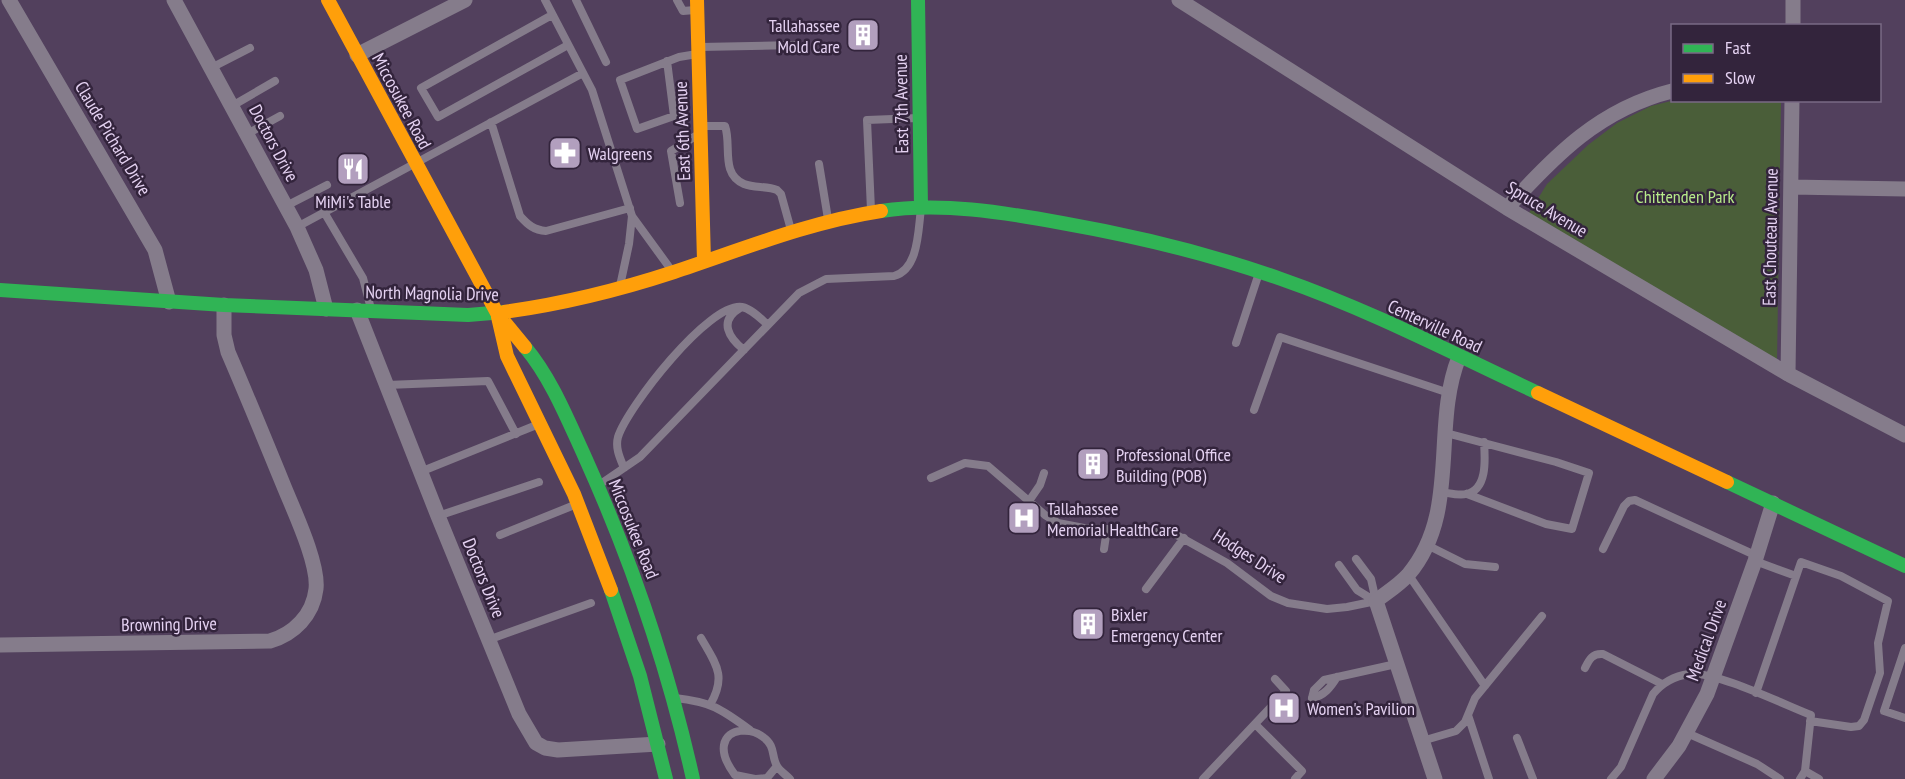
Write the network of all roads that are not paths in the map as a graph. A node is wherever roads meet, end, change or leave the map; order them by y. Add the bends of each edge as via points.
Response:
1 (9, 0) edge
2 (174, 0) edge
3 (328, 0) edge
4 (465, 0) edge
5 (544, 0) edge
6 (576, 0) edge
7 (677, 0) edge
8 (918, 0) edge
9 (1179, 0) edge
10 (1793, 0) edge
11 (697, 5) edge
12 (552, 15) junction
13 (1793, 24) edge
14 (568, 45) junction
15 (795, 45) dead end
16 (250, 48) dead end
17 (698, 50) junction
18 (357, 55) junction
19 (667, 61) junction
20 (606, 62) dead end
21 (211, 68) junction
22 (583, 73) junction
23 (275, 81) dead end
24 (1671, 91) edge
25 (1792, 102) edge
26 (232, 106) junction
27 (280, 116) dead end
28 (920, 118) junction
29 (491, 122) junction
30 (700, 130) junction
31 (247, 134) junction
32 (415, 164) junction
33 (819, 164) dead end
34 (327, 185) dead end
35 (1791, 188) junction
36 (1905, 189) edge
37 (680, 203) dead end
38 (286, 206) junction
39 (921, 207) junction
40 (1507, 208) junction
41 (324, 212) junction
42 (631, 212) junction
43 (871, 213) junction
44 (828, 221) junction
45 (297, 227) junction
46 (791, 232) junction
47 (704, 261) junction
48 (673, 272) junction
49 (1259, 272) junction
50 (620, 287) junction
51 (0, 290) edge
52 (169, 302) junction
53 (224, 305) junction
54 (741, 307) junction
55 (326, 309) junction
56 (364, 310) junction
57 (498, 313) junction
58 (768, 325) junction
59 (1236, 343) dead end
60 (744, 350) junction
61 (1459, 357) junction
62 (1788, 374) junction
63 (387, 385) junction
64 (1449, 393) junction
65 (1254, 410) dead end
66 (540, 424) junction
67 (1446, 433) junction
68 (516, 434) junction
69 (1905, 435) edge
70 (1484, 442) junction
71 (624, 468) junction
72 (420, 472) junction
73 (1044, 473) dead end
74 (931, 478) dead end
75 (539, 482) dead end
76 (598, 486) junction
77 (1441, 492) junction
78 (1467, 494) junction
79 (1029, 501) junction
80 (578, 504) junction
81 (1773, 504) junction
82 (438, 516) junction
83 (1107, 529) junction
84 (500, 535) dead end
85 (1184, 538) junction
86 (1427, 545) junction
87 (1104, 549) dead end
88 (1604, 549) dead end
89 (1756, 558) junction
90 (1356, 559) dead end
91 (1339, 565) dead end
92 (1905, 566) edge
93 (1495, 567) dead end
94 (1408, 574) junction
95 (1796, 576) junction
96 (1146, 589) dead end
97 (1376, 601) junction
98 (591, 603) dead end
99 (1542, 616) dead end
100 (701, 638) dead end
101 (488, 640) junction
102 (0, 645) edge
103 (1905, 648) edge
104 (1396, 664) junction
105 (1585, 668) dead end
106 (1713, 676) junction
107 (1336, 677) dead end
108 (1275, 679) dead end
109 (1662, 684) junction
110 (1485, 686) junction
111 (1756, 693) junction
112 (673, 697) junction
113 (710, 705) junction
114 (1468, 715) junction
115 (1905, 718) edge
116 (1810, 721) junction
117 (1255, 724) junction
118 (751, 731) junction
119 (1687, 732) junction
120 (1517, 738) dead end
121 (1422, 741) junction
122 (658, 744) junction
123 (777, 766) junction
124 (1805, 771) junction
125 (1658, 777) edge
126 (666, 779) edge
127 (683, 779) edge
128 (693, 779) edge
129 (757, 779) edge
130 (790, 779) edge
131 (1203, 779) edge
132 (1295, 779) edge
133 (1435, 779) edge
134 (1489, 779) edge
135 (1533, 779) edge
136 (1613, 779) edge
137 (1779, 779) edge
138 (1800, 779) edge
139 (1820, 779) edge

1 - 52 street, Claude Pichard Drive via 155,250
2 - 21 street, Doctors Drive
3 - 18 main road, Miccosukee Road
4 - 18 street
5 - 12 lane
6 - 20 lane
7 - 11 lane via 683,11
8 - 28 main road, East 7th Avenue
9 - 40 street, Spruce Avenue
10 - 13 street
11 - 17 main road, East 6th Avenue
12 - 14 lane
12 - 14 lane via 421,88 438,117
14 - 22 lane
15 - 17 lane
16 - 21 lane
17 - 19 lane
17 - 30 main road, East 6th Avenue
18 - 32 main road, Miccosukee Road
19 - 19 lane via 620,80 637,129 674,116
21 - 26 street, Doctors Drive
22 - 29 lane
22 - 42 lane
23 - 26 lane
24 - 40 street via 1652,96 1590,128 1545,165
25 - 35 street, East Chouteau Avenue
26 - 31 street, Doctors Drive
27 - 31 lane
28 - 39 main road, East 7th Avenue
28 - 43 lane via 867,120
29 - 32 lane
29 - 42 lane via 520,216 527,225 546,231
30 - 37 lane via 671,151
30 - 46 lane via 725,126 730,171 745,184 771,187 781,194
30 - 47 main road, East 6th Avenue
31 - 38 street, Doctors Drive
32 - 41 lane
32 - 57 main road, Miccosukee Road
33 - 44 lane
34 - 38 lane
35 - 36 street
35 - 62 street, East Chouteau Avenue
38 - 45 street, Doctors Drive
39 - 43 main road, North Magnolia Drive
39 - 49 main road, Centerville Road via 1014,215 1114,233
39 - 58 lane via 911,261 902,274 815,283 799,293
40 - 62 street, Spruce Avenue
41 - 45 lane
41 - 56 lane via 363,278
42 - 48 lane
42 - 50 lane
43 - 44 main road, North Magnolia Drive
44 - 46 main road, North Magnolia Drive
45 - 55 street, Doctors Drive via 316,270
46 - 47 main road, North Magnolia Drive
47 - 48 main road, North Magnolia Drive
48 - 50 main road, North Magnolia Drive
49 - 59 lane
49 - 61 main road, Centerville Road via 1331,298
50 - 57 main road, North Magnolia Drive via 546,306
51 - 52 main road, North Magnolia Drive
52 - 53 main road, North Magnolia Drive
53 - 55 main road, North Magnolia Drive
53 - 102 street, Browning Drive via 228,352 303,532 316,576 315,593 306,616 283,637 270,641
54 - 58 lane
54 - 60 lane via 728,321 728,333
54 - 71 lane via 719,313 706,323 647,391 617,440
55 - 56 main road, North Magnolia Drive
56 - 57 main road, North Magnolia Drive
56 - 63 street, Doctors Drive
57 - 66 main road, Miccosukee Road via 507,356
57 - 76 main road, Miccosukee Road via 536,360
58 - 60 lane
60 - 71 lane via 640,457
61 - 64 street, Hodges Drive
61 - 81 main road, Centerville Road
62 - 69 street, Spruce Avenue
63 - 68 lane via 488,381
63 - 72 street, Doctors Drive
64 - 65 lane via 1280,337
64 - 67 street, Hodges Drive
66 - 68 lane
66 - 80 main road, Miccosukee Road
67 - 70 lane
67 - 77 street, Hodges Drive
68 - 72 lane
70 - 78 lane via 1486,463 1482,479
70 - 78 lane via 1590,473 1572,529 1546,524
71 - 76 lane
72 - 82 street, Doctors Drive
73 - 79 lane
74 - 79 lane, Hodges Drive via 965,463 988,466
75 - 82 lane
76 - 112 main road, Miccosukee Road via 645,604
77 - 78 lane
77 - 86 street, Hodges Drive
79 - 83 lane, Hodges Drive via 1058,523
80 - 84 lane
80 - 122 main road, Miccosukee Road via 619,609
81 - 89 street, Medical Drive
81 - 92 main road, Centerville Road
82 - 101 street, Doctors Drive
83 - 85 lane, Hodges Drive via 1163,531
83 - 87 lane
85 - 96 lane
85 - 97 lane, Hodges Drive via 1227,563 1270,596 1288,603 1328,609
86 - 93 lane via 1465,564
86 - 94 street, Hodges Drive
88 - 89 lane via 1624,506 1635,500
89 - 95 lane
89 - 106 street, Medical Drive
90 - 97 lane via 1371,579
91 - 97 lane via 1356,590
94 - 97 street, Hodges Drive
94 - 110 lane
95 - 111 lane
95 - 116 lane via 1801,562 1842,576 1888,601 1878,643 1880,673 1864,720 1851,727
97 - 104 street
98 - 101 lane
99 - 110 lane
100 - 113 lane via 718,668 719,685
101 - 122 street, Doctors Drive via 519,714 536,743 558,750
103 - 115 lane via 1884,711
104 - 107 lane
104 - 121 street
105 - 109 lane via 1591,657 1603,654
106 - 109 lane via 1689,674
106 - 111 lane
106 - 119 street, Medical Drive
108 - 117 lane via 1286,691
109 - 136 lane via 1653,694
110 - 114 lane
111 - 116 lane via 1811,715
112 - 113 lane
112 - 128 main road, Miccosukee Road
113 - 118 lane via 722,709
114 - 121 lane via 1456,731
114 - 134 lane
116 - 124 lane
117 - 131 lane
117 - 132 lane via 1302,771
118 - 123 lane via 764,737 774,750
118 - 129 lane via 739,731 728,737 724,745 726,763 735,775
119 - 125 street, Medical Drive
119 - 137 lane via 1757,764
120 - 135 lane
121 - 133 street
122 - 126 main road, Miccosukee Road
122 - 127 main road via 670,748 679,760
123 - 129 lane via 767,777
123 - 130 lane
124 - 138 lane
124 - 139 lane

